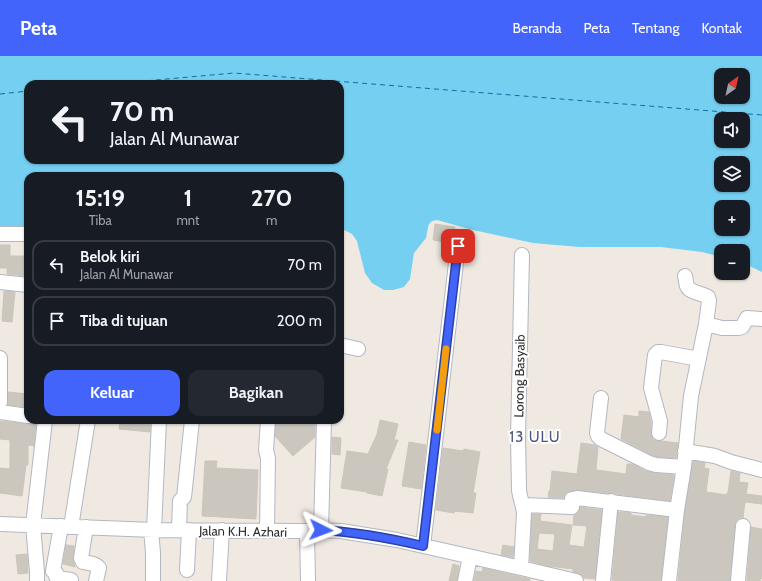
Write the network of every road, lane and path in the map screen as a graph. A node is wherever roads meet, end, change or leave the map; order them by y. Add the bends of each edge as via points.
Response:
1 (0, 234) edge
2 (24, 234) edge
3 (458, 246) dead end
4 (522, 255) dead end
5 (685, 276) dead end
6 (0, 282) edge
7 (24, 285) edge
8 (762, 319) edge
9 (706, 324) junction
10 (344, 346) edge
11 (358, 349) dead end
12 (0, 358) edge
13 (699, 359) junction
14 (600, 398) dead end
15 (0, 402) edge
16 (0, 412) edge
17 (24, 415) edge
18 (45, 424) edge
19 (87, 424) edge
20 (159, 424) edge
21 (192, 424) edge
22 (268, 424) edge
23 (324, 424) edge
24 (659, 433) dead end
25 (685, 452) junction
26 (684, 467) junction
27 (762, 470) edge
28 (611, 501) junction
29 (524, 505) junction
30 (677, 510) junction
31 (0, 524) edge
32 (37, 525) junction
33 (66, 526) junction
34 (743, 526) dead end
35 (86, 527) junction
36 (153, 529) junction
37 (184, 530) junction
38 (222, 530) junction
39 (321, 530) junction
40 (267, 531) junction
41 (307, 531) junction
42 (423, 546) junction
43 (470, 556) junction
44 (521, 568) junction
45 (187, 570) dead end
46 (533, 576) edge
47 (71, 580) dead end
48 (37, 581) edge
49 (96, 581) edge
50 (153, 581) edge
51 (219, 581) edge
52 (308, 581) edge
53 (465, 581) edge
54 (576, 581) edge
55 (603, 581) edge
56 (669, 581) edge
57 (738, 581) edge

1 - 2 street
3 - 42 street
4 - 29 street, Lorong Basyaib via 519,490
5 - 9 street via 690,290 708,297
6 - 7 street
8 - 9 street via 747,318 742,328 722,328
9 - 13 street
10 - 11 street
12 - 15 street
13 - 24 street via 656,353 651,388 660,421
13 - 25 street via 691,396
14 - 26 street via 598,436 656,465
16 - 17 street
18 - 32 street
19 - 33 street
20 - 36 street
21 - 37 street via 184,497 180,502
22 - 40 street
23 - 39 street
25 - 26 street
25 - 27 street via 715,456
26 - 30 street
28 - 29 street via 574,498 572,507
28 - 30 street
28 - 55 street
29 - 44 street, Lorong Basyaib
30 - 56 street
31 - 32 street, Jalan K.H. Azhari
32 - 33 street, Jalan K.H. Azhari
32 - 48 street
33 - 35 street, Jalan K.H. Azhari
33 - 47 street via 53,571 56,572 57,578
34 - 57 street
35 - 36 street, Jalan K.H. Azhari
35 - 49 street via 81,558 83,562 99,567
36 - 37 street, Jalan K.H. Azhari
36 - 50 street
37 - 38 street, Jalan K.H. Azhari
37 - 45 street
38 - 40 street, Jalan K.H. Azhari
38 - 51 street
39 - 41 street, Jalan K.H. Azhari
39 - 42 street, Jalan K.H. Azhari via 379,537
40 - 41 street, Jalan K.H. Azhari
41 - 52 street
42 - 43 street, Jalan K.H. Azhari
43 - 44 street, Jalan K.H. Azhari
43 - 53 street
44 - 46 street, Jalan K.H. Azhari
46 - 54 street, Jalan K.H. Azhari

